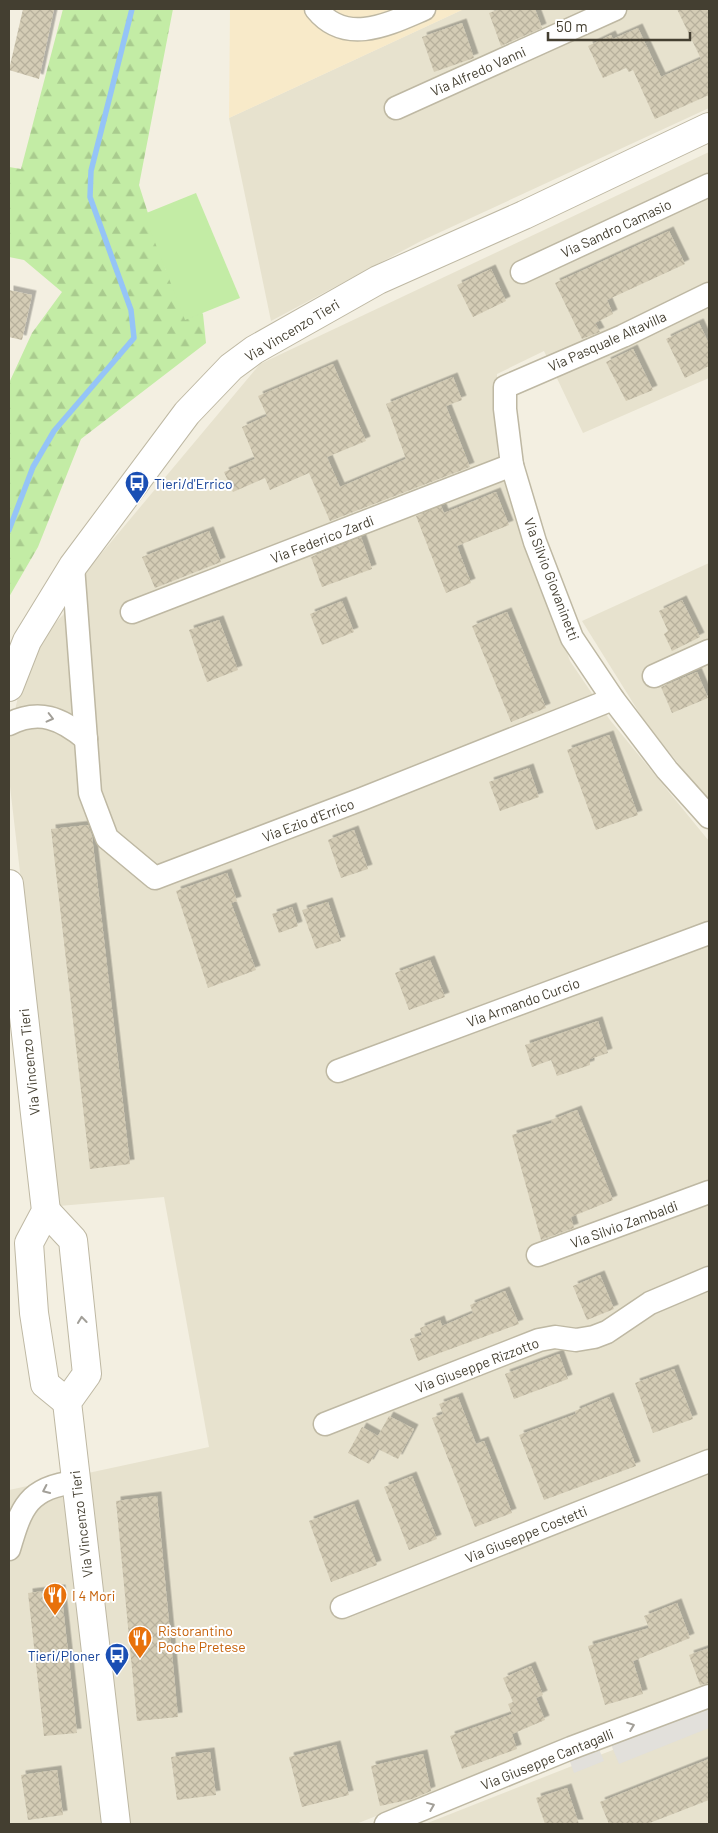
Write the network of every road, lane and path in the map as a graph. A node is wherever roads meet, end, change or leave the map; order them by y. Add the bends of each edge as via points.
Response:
1 (316, 9) edge
2 (424, 9) edge
3 (615, 9) edge
4 (396, 108) dead end
5 (709, 127) edge
6 (709, 185) edge
7 (522, 272) dead end
8 (709, 294) edge
9 (505, 387) joint
10 (512, 465) junction
11 (73, 566) junction
12 (132, 612) dead end
13 (709, 651) edge
14 (654, 676) dead end
15 (9, 687) edge
16 (613, 699) junction
17 (9, 724) edge
18 (86, 739) junction
19 (709, 817) edge
20 (9, 884) edge
21 (709, 933) edge
22 (338, 1071) dead end
23 (709, 1192) edge
24 (46, 1211) junction
25 (73, 1240) junction
26 (30, 1248) junction
27 (538, 1255) dead end
28 (709, 1278) edge
29 (87, 1369) junction
30 (44, 1373) junction
31 (67, 1402) junction
32 (325, 1424) dead end
33 (709, 1461) edge
34 (76, 1482) junction
35 (9, 1549) edge
36 (342, 1607) dead end
37 (709, 1696) edge
38 (116, 1824) edge
39 (386, 1824) edge

1 - 2 street via 325,20 356,30 387,25
3 - 4 street, Via Alfredo Vanni
5 - 11 street, Via Vincenzo Tieri via 378,280 254,350 231,368 187,413
6 - 7 street, Via Sandro Camasio
8 - 9 street, Via Pasquale Altavilla via 623,336
9 - 10 street, Via Silvio Giovaninetti
10 - 12 street, Via Federico Zardi
10 - 16 street, Via Silvio Giovaninetti via 535,542 572,638
11 - 15 street, Via Vincenzo Tieri via 27,641
11 - 18 street, Via Ezio d'Errico
13 - 14 street
16 - 18 street, Via Ezio d'Errico via 154,878 107,838 90,792
16 - 19 street, Via Silvio Giovaninetti via 667,770
17 -> 18 street via 33,715 46,716 63,722
20 - 24 street, Via Vincenzo Tieri
21 - 22 street, Via Armando Curcio
23 - 27 street, Via Silvio Zambaldi
24 - 25 street
24 - 26 street via 29,1243
25 - 26 street
29 -> 25 street
26 - 30 street via 34,1313
28 - 32 street, Via Giuseppe Rizzotto via 650,1303 607,1332 586,1339 555,1337 539,1340
29 - 30 street
29 - 31 street via 87,1374
30 - 31 street via 45,1384
31 - 34 street, Via Vincenzo Tieri
33 - 36 street, Via Giuseppe Costetti
34 -> 35 street via 56,1485 31,1498 20,1512
34 - 38 street, Via Vincenzo Tieri
39 -> 37 street, Via Giuseppe Cantagalli

